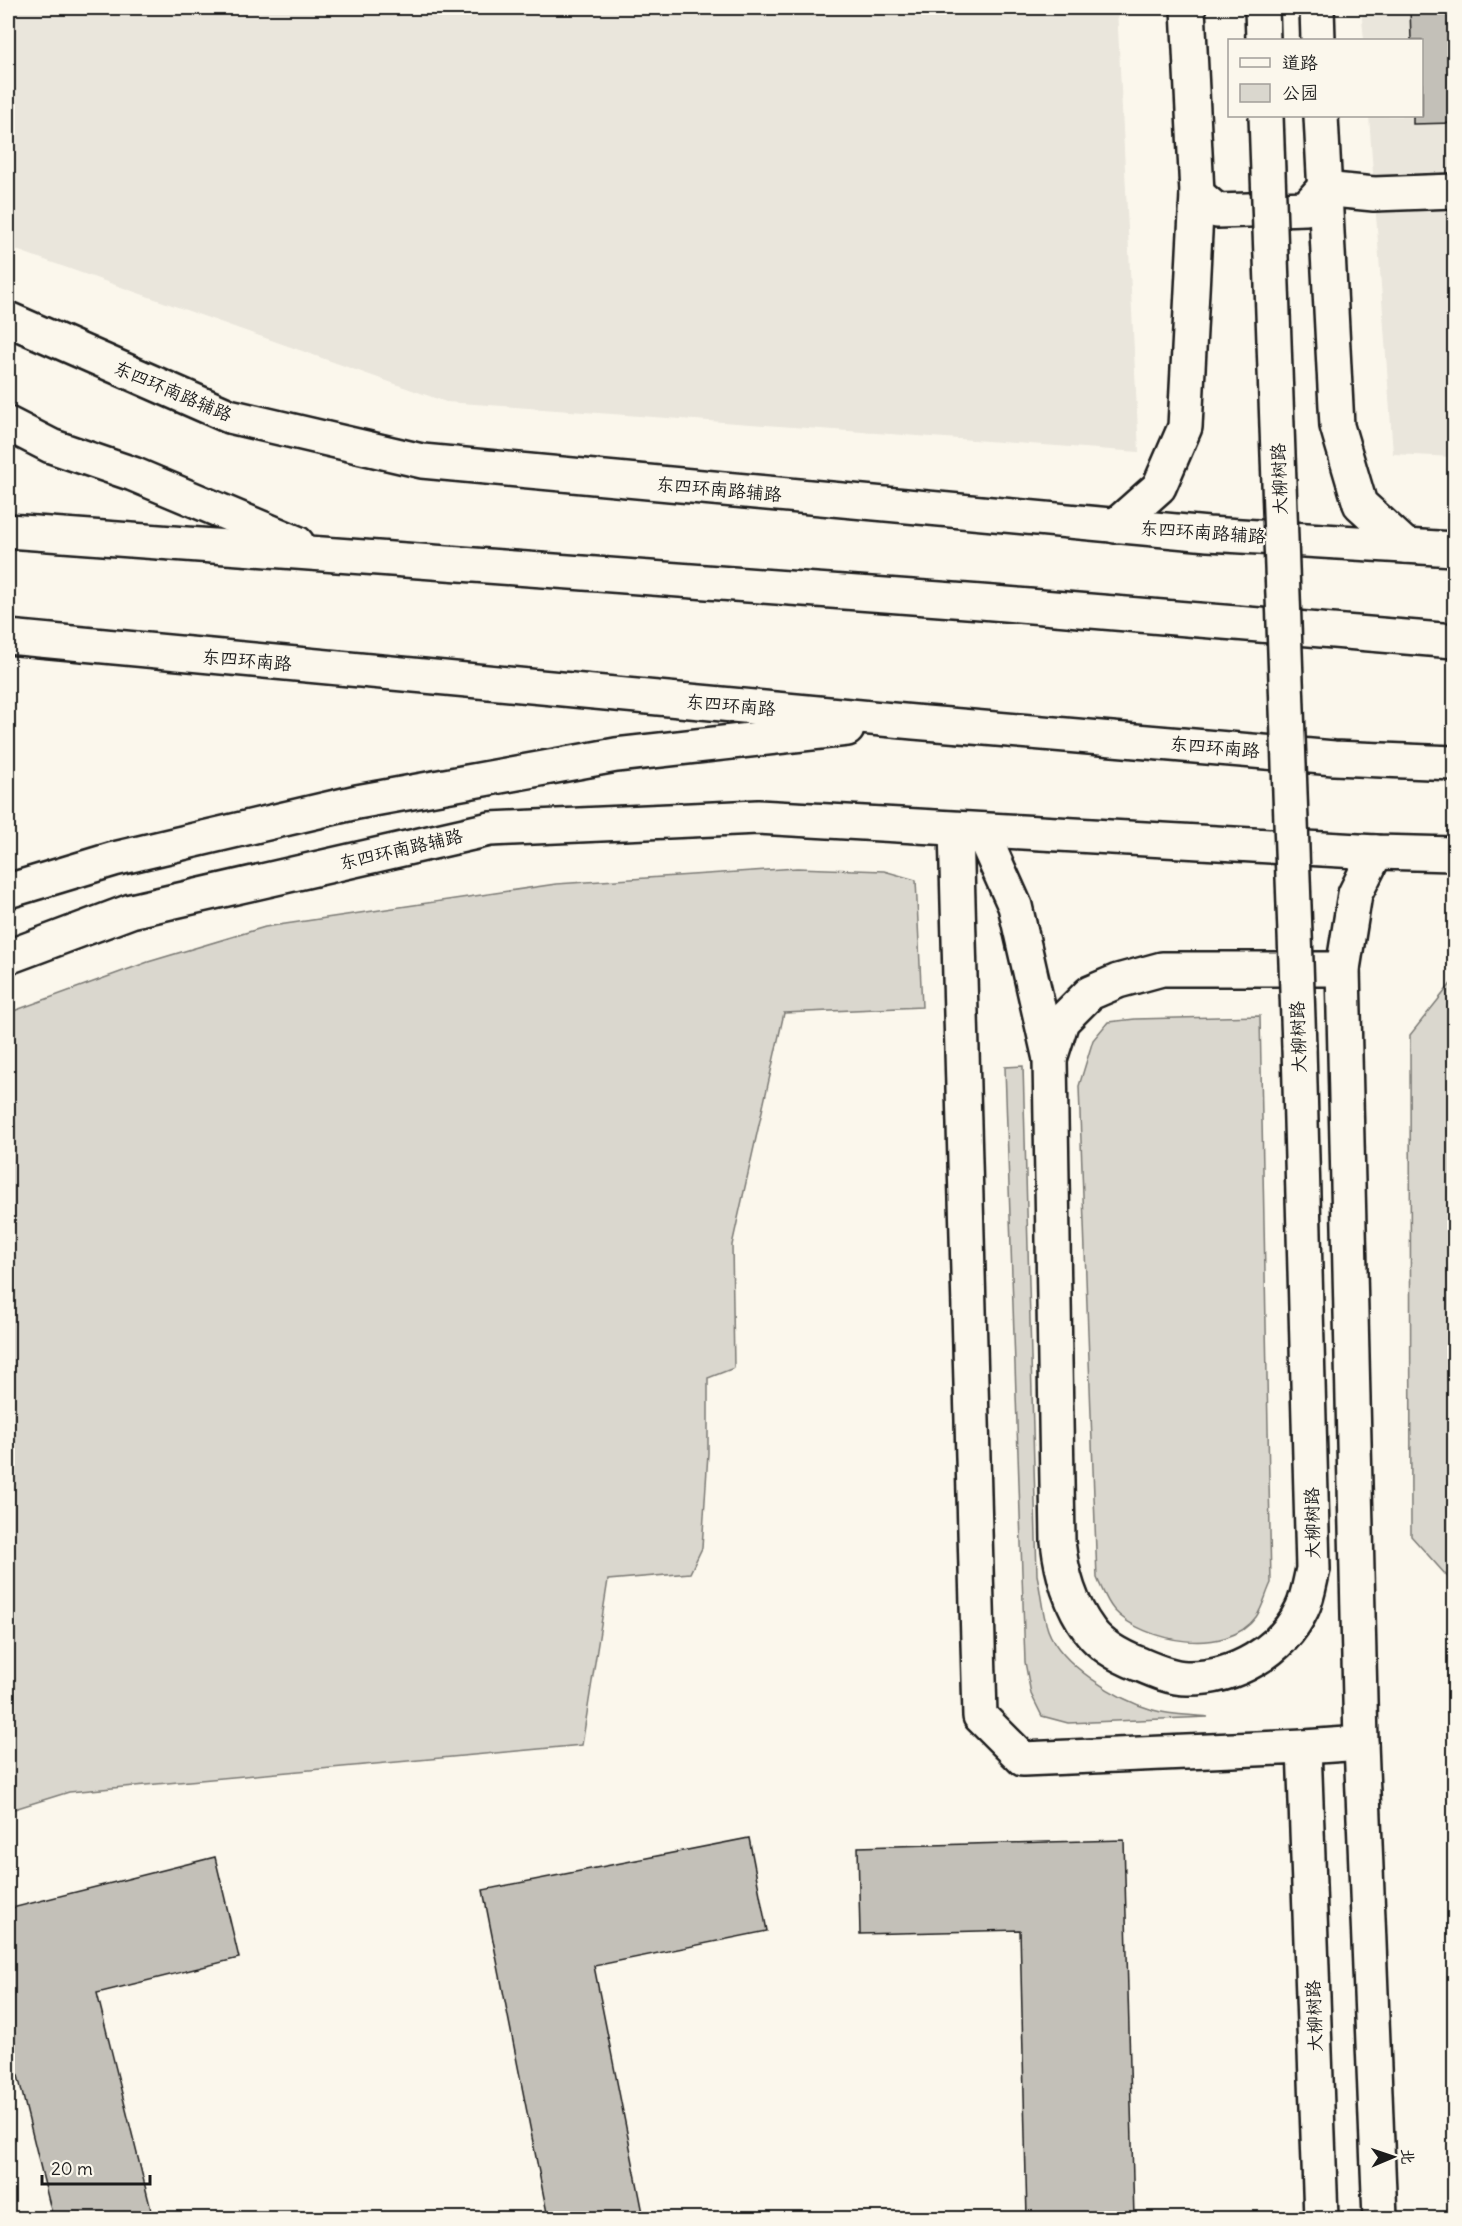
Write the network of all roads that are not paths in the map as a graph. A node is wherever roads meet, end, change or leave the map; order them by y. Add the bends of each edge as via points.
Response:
1 (1188, 8) edge
2 (1262, 8) edge
3 (1317, 8) edge
4 (1263, 39) edge
5 (1318, 39) edge
6 (1266, 117) edge
7 (1321, 117) edge
8 (1323, 189) junction
9 (1455, 191) edge
10 (1197, 194) junction
11 (8, 319) edge
12 (8, 424) edge
13 (1116, 526) junction
14 (8, 531) edge
15 (1406, 546) junction
16 (1455, 549) edge
17 (323, 555) junction
18 (8, 638) edge
19 (1455, 641) edge
20 (914, 722) junction
21 (1455, 764) edge
22 (968, 829) junction
23 (1376, 852) junction
24 (1455, 854) edge
25 (8, 891) edge
26 (8, 957) edge
27 (1343, 969) junction
28 (1050, 1059) junction
29 (1361, 1743) junction
30 (1304, 1747) junction
31 (1321, 2218) edge
32 (1380, 2218) edge

1 - 10 main road
2 - 4 main road
3 - 5 main road
6 - 28 main road, 大柳树路, bridge via 1313,1569 1303,1608 1284,1638 1255,1661 1220,1673 1186,1678 1120,1657 1091,1633 1061,1572
7 - 8 main road
8 - 9 main road via 1374,194
8 - 10 main road via 1306,208 1217,211
8 - 15 main road via 1337,426 1360,504
10 - 13 main road via 1185,427 1159,487
11 - 13 main road, 东四环南路辅路 via 229,416 422,461
12 - 17 main road via 51,446 133,474
13 - 15 main road, 东四环南路辅路
14 - 17 main road
15 - 16 main road, 东四环南路辅路
17 - 19 main road
18 - 20 main road, 东四环南路
20 - 21 main road, 东四环南路 via 1323,757
20 - 25 main road via 616,755 357,802 114,859
22 - 23 main road, 东四环南路辅路
22 - 26 main road, 东四环南路辅路 via 758,817 490,829 131,911
22 - 28 main road via 1015,906
22 - 30 main road via 980,1716 1023,1758
23 - 24 main road, 东四环南路辅路
23 - 27 main road via 1355,894
27 - 28 main road via 1162,969 1118,981 1090,993 1062,1021
27 - 29 main road
29 - 30 main road
29 - 32 main road
30 - 31 main road, 大柳树路

